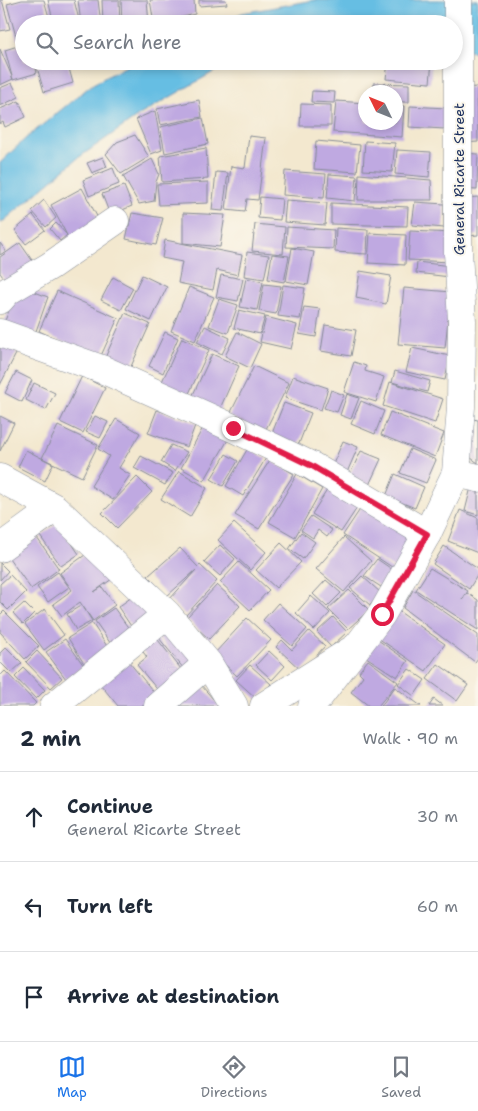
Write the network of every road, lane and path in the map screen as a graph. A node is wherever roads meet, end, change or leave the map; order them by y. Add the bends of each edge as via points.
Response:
1 (458, 0) edge
2 (458, 15) edge
3 (459, 70) edge
4 (116, 221) dead end
5 (0, 300) edge
6 (0, 333) edge
7 (467, 475) edge
8 (0, 478) edge
9 (55, 508) junction
10 (427, 534) junction
11 (0, 548) edge
12 (167, 614) junction
13 (355, 648) junction
14 (208, 663) junction
15 (54, 706) edge
16 (158, 706) edge
17 (234, 706) edge
18 (264, 706) edge
19 (312, 706) edge

1 - 2 street, General Ricarte Street
3 - 7 street, General Ricarte Street via 461,407
4 - 5 street via 8,291
6 - 10 street via 104,370 233,428 312,466
7 - 10 street, General Ricarte Street
8 - 9 street
9 - 11 street
9 - 12 street
10 - 13 street, General Ricarte Street via 382,614
12 - 14 street
12 - 15 street
13 - 18 street
13 - 19 street, General Ricarte Street
14 - 16 street
14 - 17 street

